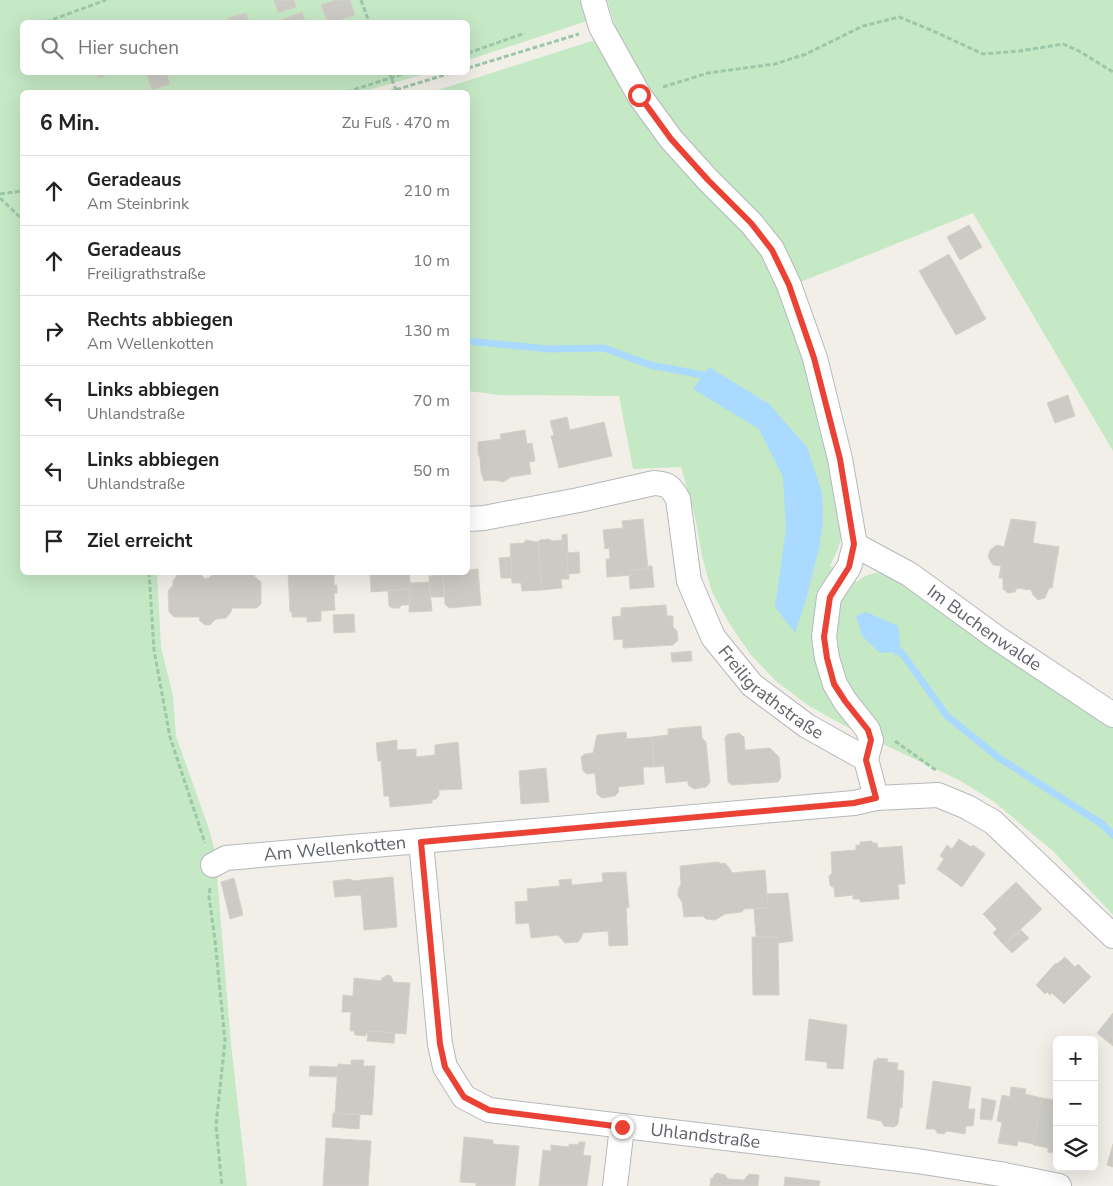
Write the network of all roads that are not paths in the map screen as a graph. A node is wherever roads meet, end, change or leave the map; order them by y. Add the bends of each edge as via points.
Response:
1 (593, 0) edge
2 (470, 519) edge
3 (854, 544) junction
4 (1113, 715) edge
5 (866, 760) junction
6 (876, 798) junction
7 (421, 842) junction
8 (213, 865) road end
9 (1113, 936) edge
10 (622, 1127) junction
11 (615, 1186) edge
12 (1059, 1186) edge

1 - 3 street via 601,28 639,95 671,139 751,223 772,250 789,285 814,358 840,459
2 - 5 street, Freiligrathstraße via 654,483 671,488 678,499 690,581 713,637 752,685 807,726
3 - 4 street, Im Buchenwalde via 909,574 997,638
3 - 5 street via 849,567 830,597 824,637 834,684 868,730 871,740
5 - 6 street
6 - 7 street, Am Wellenkotten via 854,803
6 - 9 street via 938,795 993,822
7 - 8 street, Am Wellenkotten via 226,858
7 - 10 street, Uhlandstraße via 440,1044 445,1067 464,1097 489,1110
10 - 11 street
10 - 12 street, Uhlandstraße via 917,1161

